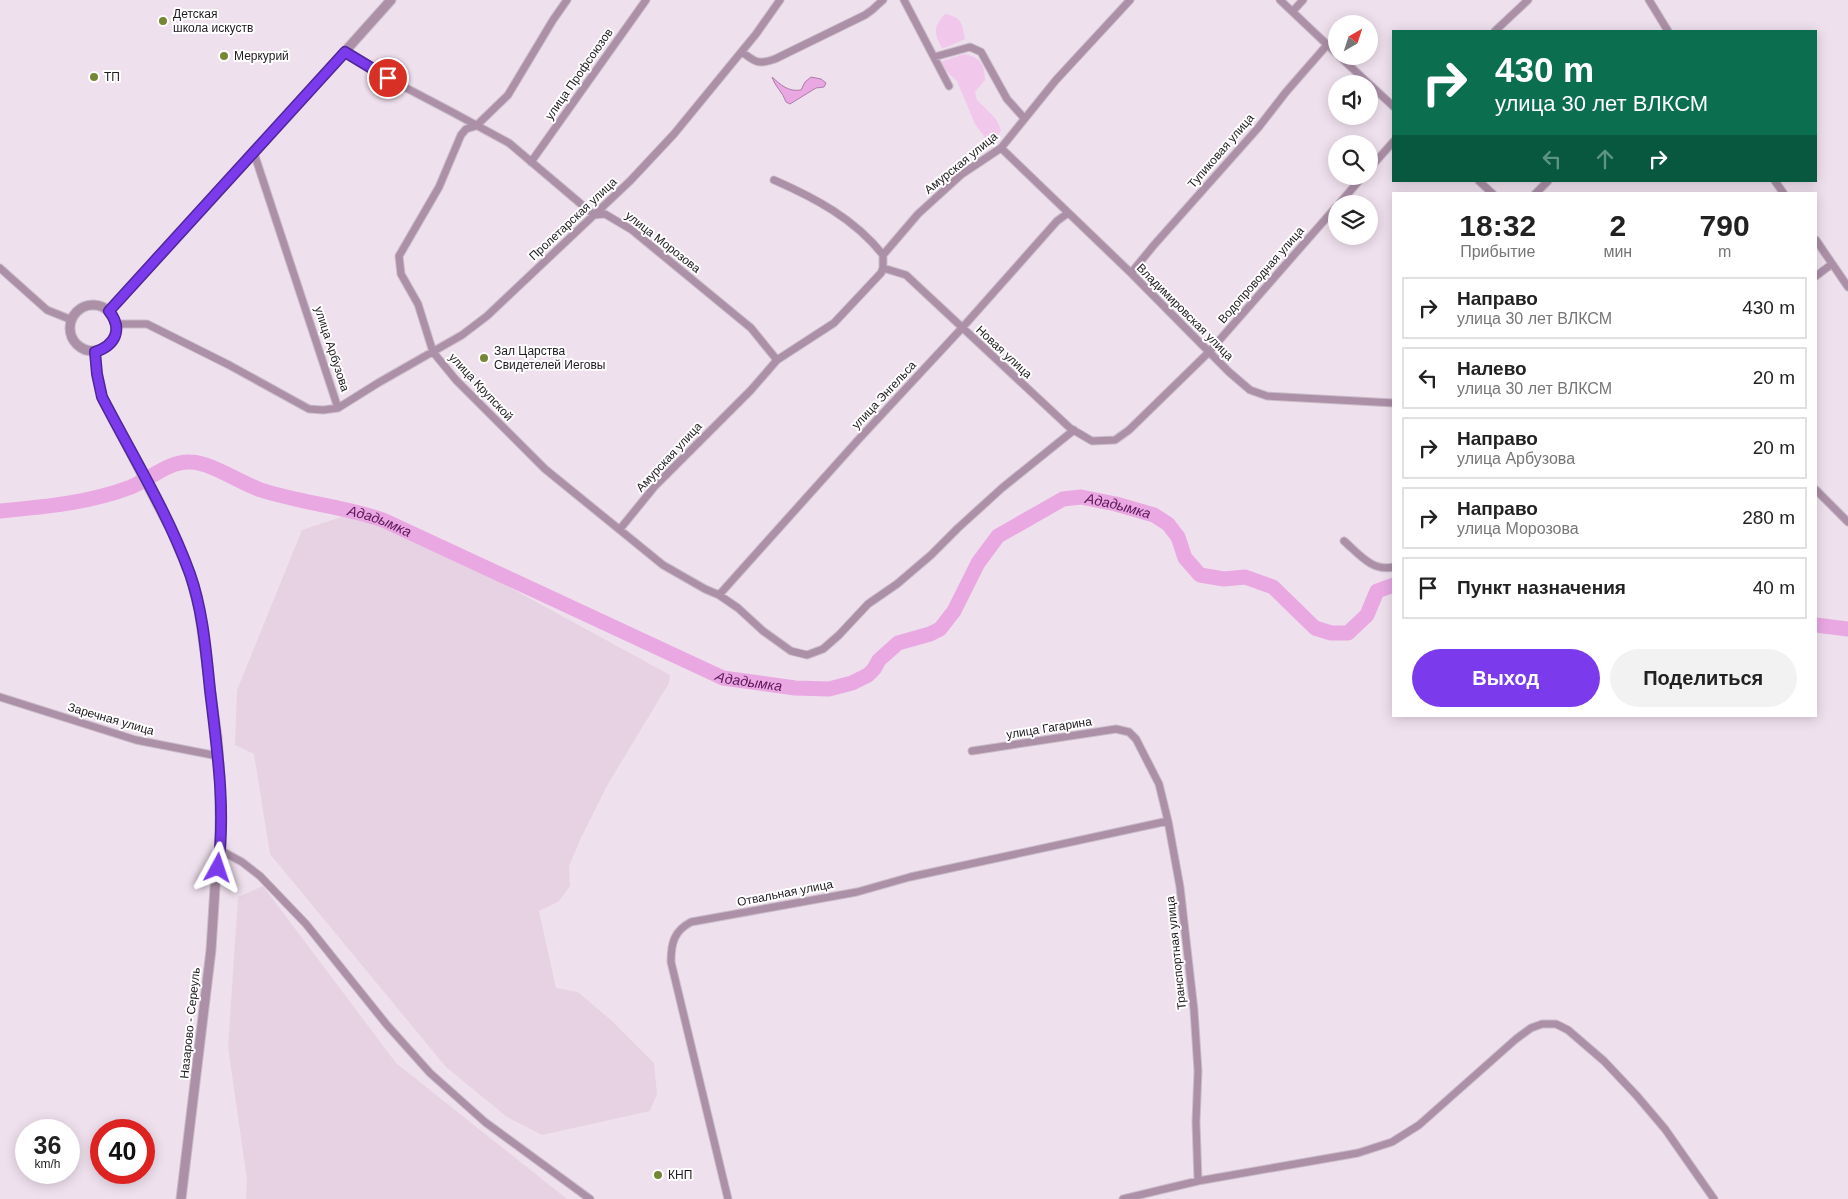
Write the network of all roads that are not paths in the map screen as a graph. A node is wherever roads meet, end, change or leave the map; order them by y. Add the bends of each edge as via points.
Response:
1 (391, 0) edge
2 (567, 0) edge
3 (646, 0) edge
4 (780, 0) edge
5 (883, 0) edge
6 (904, 0) edge
7 (1130, 0) edge
8 (1280, 0) edge
9 (1302, 0) edge
10 (1528, 0) edge
11 (1649, 0) edge
12 (1293, 11) junction
13 (1496, 30) edge
14 (1667, 30) edge
15 (1327, 45) joint
16 (345, 52) junction
17 (742, 52) junction
18 (934, 57) junction
19 (1349, 65) edge
20 (949, 86) dead end
21 (1392, 105) edge
22 (1024, 118) junction
23 (476, 126) junction
24 (1392, 143) edge
25 (1001, 148) junction
26 (254, 153) junction
27 (1378, 160) edge
28 (531, 162) junction
29 (774, 180) dead end
30 (1480, 182) edge
31 (1547, 182) edge
32 (1355, 185) edge
33 (1491, 192) edge
34 (1537, 192) edge
35 (1347, 195) edge
36 (1068, 213) junction
37 (594, 215) junction
38 (1328, 216) edge
39 (1817, 242) edge
40 (882, 255) junction
41 (1832, 264) junction
42 (0, 268) edge
43 (883, 268) junction
44 (1131, 273) junction
45 (1817, 275) edge
46 (1848, 287) edge
47 (109, 311) junction
48 (72, 320) junction
49 (116, 324) junction
50 (962, 328) junction
51 (95, 352) junction
52 (433, 352) junction
53 (1209, 352) junction
54 (777, 360) junction
55 (1392, 403) edge
56 (338, 408) junction
57 (1074, 430) junction
58 (1115, 440) joint
59 (1817, 491) edge
60 (1848, 522) edge
61 (620, 529) junction
62 (1344, 540) dead end
63 (1392, 567) edge
64 (719, 595) junction
65 (0, 697) edge
66 (1129, 732) joint
67 (972, 751) dead end
68 (218, 756) junction
69 (1168, 822) junction
70 (220, 850) junction
71 (1198, 1181) junction
72 (181, 1199) edge
73 (590, 1199) edge
74 (728, 1199) edge
75 (1123, 1199) edge
76 (1714, 1199) edge

1 - 16 street
2 - 23 street, улица Крупской via 508,95
3 - 28 street, улица Профсоюзов
4 - 17 street, Пролетарская улица
5 - 17 street via 865,14 775,59 756,62
6 - 18 street
7 - 22 street, Амурская улица
8 - 12 street
9 - 12 street
10 - 13 street
11 - 14 street
12 - 15 street
15 - 44 street, Тупиковая улица
16 - 23 street, улица Морозова
16 - 26 street
17 - 37 street, Пролетарская улица via 674,134
18 - 20 street
18 - 22 street via 970,47 981,52 1007,99
19 - 21 street
22 - 25 street, Амурская улица
23 - 28 street, улица Морозова via 508,143
23 - 52 street, улица Крупской via 460,135 438,187 399,256 401,274 418,304
24 - 27 street
25 - 36 street, Владимировская улица
25 - 40 street, Амурская улица via 962,174 918,214
26 - 47 street
26 - 56 street, улица Арбузова
28 - 37 street, улица Морозова
29 - 40 street via 815,198 833,210 859,230
30 - 33 street
31 - 34 street
32 - 35 street
36 - 44 street, Владимировская улица
36 - 50 street, улица Энгельса via 1057,221
37 - 52 street, Пролетарская улица via 487,316
37 - 54 street, улица Морозова via 605,214 632,230 751,328
38 - 53 street, Водопроводная улица
39 - 41 street
40 - 43 street
41 - 45 street
41 - 46 street
42 - 48 street via 46,310
43 - 50 street, Новая улица via 906,275
43 - 54 street, Амурская улица via 834,323
44 - 53 street, Владимировская улица
47 - 48 street via 88,306 77,312
47 - 49 street
48 - 51 street via 71,332 75,343
49 - 51 street via 112,342
49 - 56 street, улица Арбузова via 147,324 309,409
50 - 57 street, Новая улица
50 - 64 street, улица Энгельса
51 - 68 street, Назарово - Сереуль via 102,397 172,532 190,575 199,609
52 - 56 street, Пролетарская улица
52 - 61 street, улица Крупской via 456,380 545,470
53 - 55 street, Владимировская улица via 1250,390 1267,396
53 - 58 street, Водопроводная улица
54 - 61 street, Амурская улица via 655,486
57 - 58 street, Новая улица via 1092,440
57 - 64 street, улица Крупской via 1002,488 897,584 868,604 823,649 807,655 791,651
59 - 60 street
61 - 64 street, улица Крупской via 663,565
62 - 63 street via 1375,567
65 - 68 street, Заречная улица via 136,740
66 - 67 street, улица Гагарина via 1116,730
66 - 69 street, Транспортная улица via 1136,739 1159,784
68 - 70 street, Назарово - Сереуль
69 - 71 street, Транспортная улица via 1180,887 1194,1010 1198,1071
69 - 74 street, Отвальная улица via 910,877 857,892 691,922 678,931 671,947 671,962
70 - 72 street, Назарово - Сереуль
70 - 73 street via 260,876 306,924 430,1073 484,1122
71 - 75 street
71 - 76 street via 1358,1153 1392,1142 1419,1125 1531,1028 1556,1024 1568,1030 1604,1061 1637,1096 1665,1129

